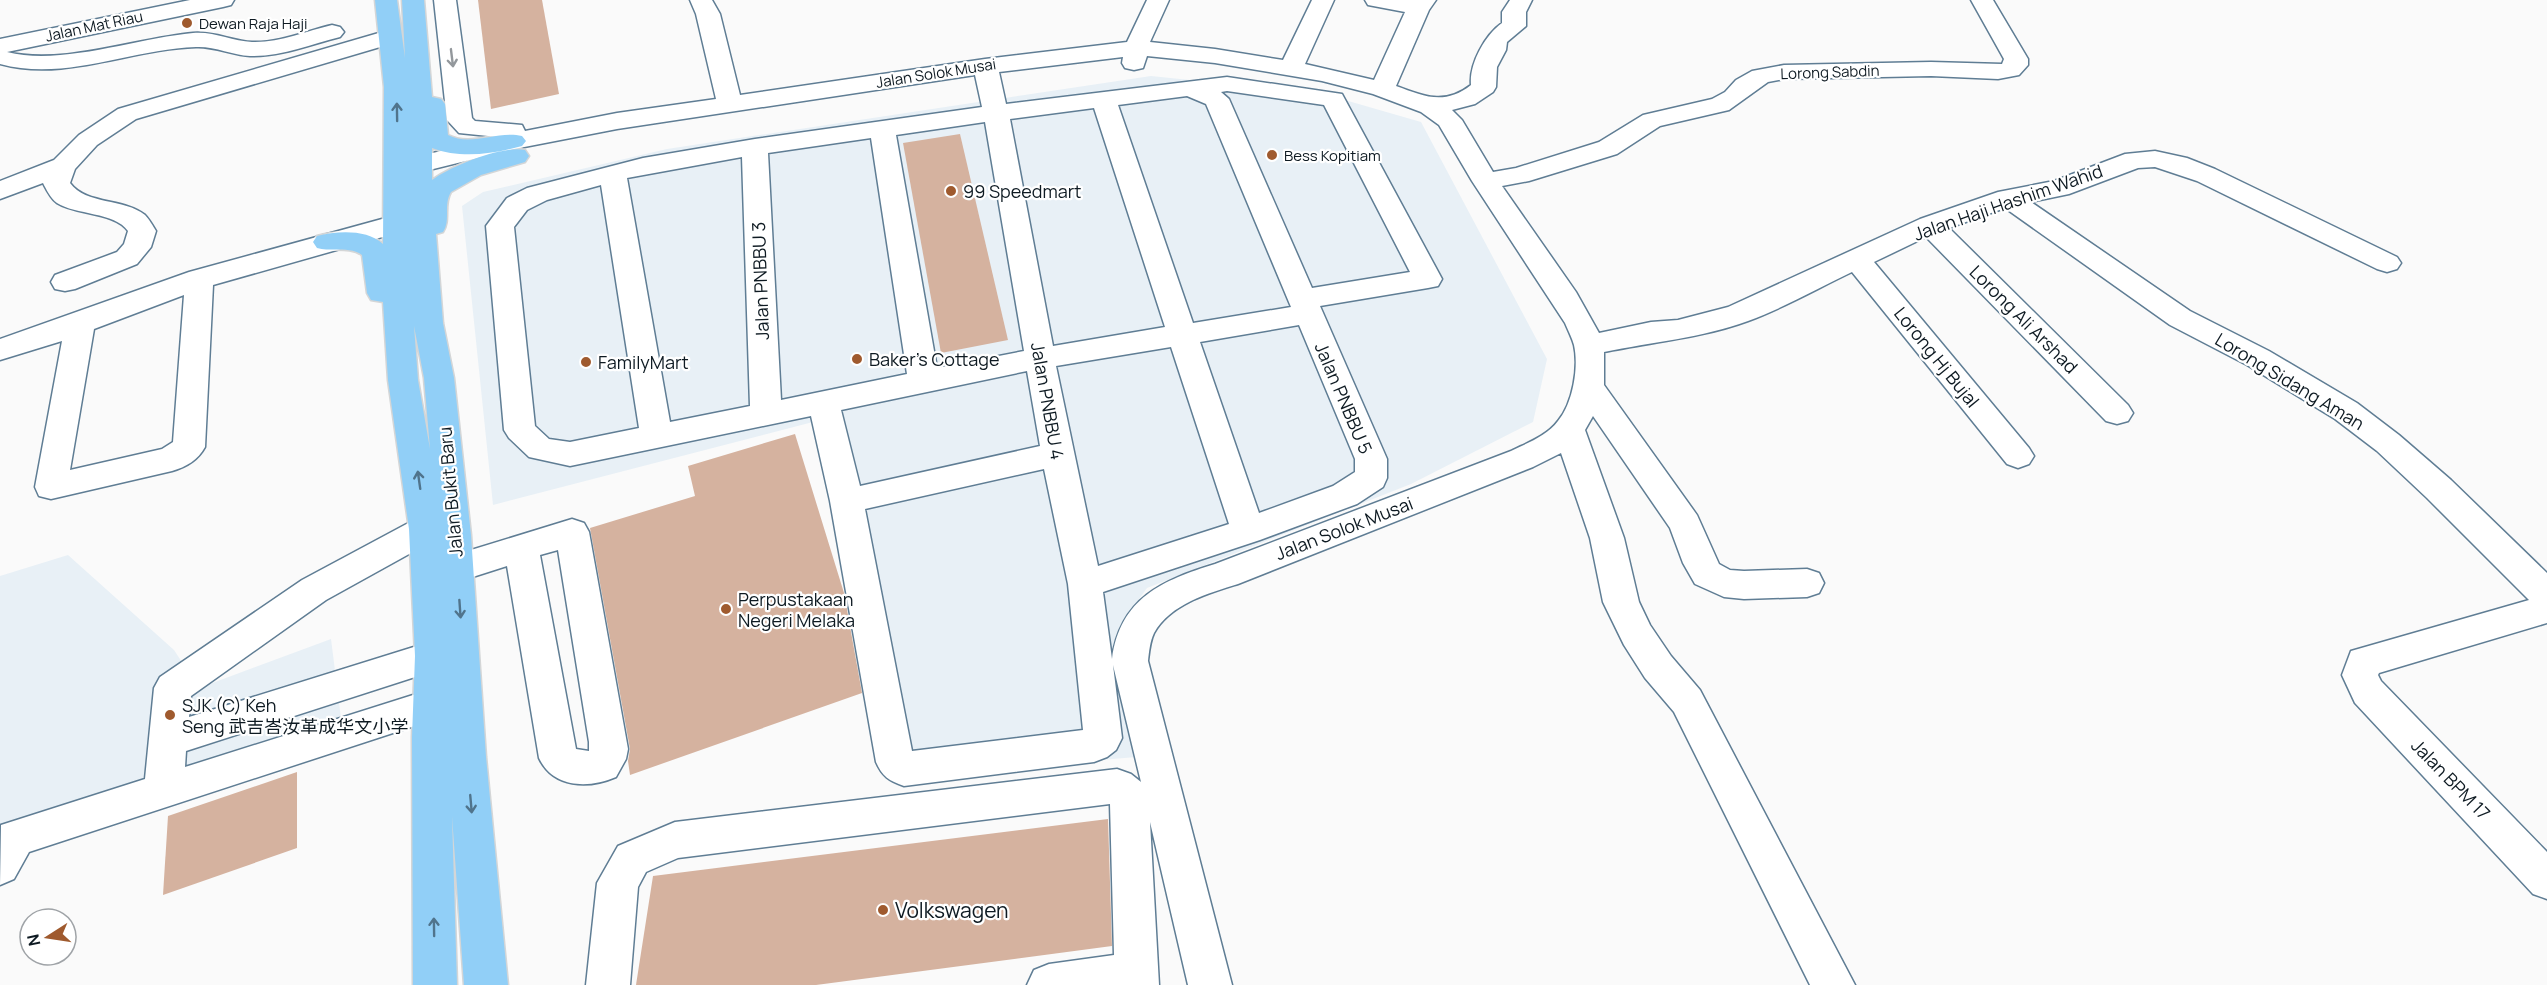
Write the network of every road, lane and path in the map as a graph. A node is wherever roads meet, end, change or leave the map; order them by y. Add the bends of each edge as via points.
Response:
1 (223, 0) edge
2 (445, 0) edge
3 (701, 0) edge
4 (1158, 0) edge
5 (1323, 0) edge
6 (1377, 0) edge
7 (1521, 0) edge
8 (1982, 0) edge
9 (1422, 4) edge
10 (413, 9) edge
11 (388, 19) edge
12 (0, 46) edge
13 (1135, 56) junction
14 (0, 57) edge
15 (1291, 68) junction
16 (987, 74) junction
17 (1190, 88) junction
18 (1382, 89) junction
19 (1104, 100) junction
20 (730, 103) junction
21 (996, 113) junction
22 (1440, 113) junction
23 (617, 121) junction
24 (882, 130) junction
25 (755, 147) junction
26 (515, 148) junction
27 (63, 166) junction
28 (613, 174) junction
29 (408, 175) junction
30 (1485, 181) junction
31 (0, 191) edge
32 (2008, 198) junction
33 (409, 220) junction
34 (1930, 225) junction
35 (327, 242) junction
36 (1856, 258) junction
37 (2387, 264) dead end
38 (199, 279) junction
39 (64, 282) dead end
40 (1306, 306) junction
41 (80, 324) junction
42 (1182, 336) junction
43 (1589, 345) junction
44 (0, 350) edge
45 (1041, 358) junction
46 (439, 378) junction
47 (924, 383) junction
48 (1588, 386) junction
49 (824, 402) junction
50 (2118, 413) dead end
51 (766, 414) junction
52 (410, 421) junction
53 (1569, 430) junction
54 (656, 436) junction
55 (1057, 454) junction
56 (2018, 456) dead end
57 (847, 501) junction
58 (426, 529) junction
59 (1248, 531) junction
60 (521, 547) junction
61 (457, 567) junction
62 (1807, 583) dead end
63 (1085, 584) junction
64 (2547, 595) edge
65 (2547, 609) edge
66 (433, 656) junction
67 (432, 705) junction
68 (168, 740) junction
69 (163, 790) junction
70 (5, 849) edge
71 (2547, 880) edge
72 (1138, 979) edge
73 (435, 985) edge
74 (486, 985) edge
75 (608, 985) edge
76 (1048, 985) edge
77 (1210, 985) edge
78 (1833, 985) edge

1 - 12 street, Jalan Mat Riau
2 -> 23 street via 460,120 468,128 507,130
3 - 20 street
4 - 13 street
5 - 15 street
6 - 9 street
7 - 22 street via 1514,12 1514,26 1498,37 1483,67 1484,87
8 - 30 street, Lorong Sabdin via 2016,60 2010,70 1784,72 1761,76 1720,105 1652,120 1608,147 1520,175
9 - 18 street
10 - 26 main road via 428,65 435,140 454,147
10 - 29 main road, Jalan Bukit Baru via 421,125
11 - 14 street via 266,48 196,40 56,61 32,63
11 - 27 street via 126,114 88,140
29 -> 11 main road, Jalan Bukit Baru
13 - 15 street, Jalan Solok Musai via 1215,56
13 - 16 street, Jalan Solok Musai
13 - 22 street, Jalan Solok Musai via 1157,63 1315,84
15 - 18 street, Jalan Solok Musai
16 - 20 street, Jalan Solok Musai
16 - 21 street, Jalan PNBBU 4
16 - 26 street, Jalan Solok Musai via 668,130
17 - 19 street
17 - 40 street, Jalan PNBBU 5 via 1217,99
17 - 40 street via 1227,84 1333,99 1428,279
18 - 22 street, Jalan Solok Musai
19 - 21 street
19 - 42 street
20 - 23 street, Jalan Solok Musai
21 - 24 street
21 - 45 street, Jalan PNBBU 4
22 - 30 street, Jalan Solok Musai
23 - 26 street, Jalan Solok Musai
24 - 25 street
24 - 47 street
25 - 28 street
25 - 51 street, Jalan PNBBU 3
26 - 29 street, Jalan Solok Musai
26 - 46 main road via 448,180 435,195
27 - 31 street
27 - 39 street via 56,184 66,197 115,212 135,221 142,231 137,247 127,258
28 - 54 street
28 - 54 street via 527,199 517,204 500,226 520,430 540,449 570,454
29 - 33 main road, Jalan Bukit Baru
30 - 43 street, Jalan Solok Musai via 1566,299
32 - 34 street, Jalan Haji Hashim Wahid
32 - 37 street, Jalan Haji Hashim Wahid via 2060,188 2115,165 2156,159 2206,175
32 - 64 street, Lorong Sidang Aman via 2180,318 2258,358 2346,411 2439,489
33 - 35 street
33 - 46 main road, Jalan Bukit Baru
33 - 52 main road, Jalan Bukit Baru via 399,321
34 - 36 street, Jalan Haji Hashim Wahid
34 - 50 street, Lorong Ali Arshad
35 - 38 street
35 - 52 main road via 354,240 370,246 379,257 382,341 390,384
36 - 43 street, Jalan Haji Hashim Wahid via 1738,314 1678,330
36 - 56 street, Lorong Hj Bujal
38 - 41 street
38 - 41 street via 189,447 172,459 51,487
40 - 42 street
40 - 59 street, Jalan PNBBU 5 via 1371,459 1371,478 1345,495
41 - 44 street
42 - 45 street
42 - 59 street
43 - 48 street, Jalan Solok Musai
45 - 47 street
45 - 55 street, Jalan PNBBU 4
46 - 61 main road, Jalan Bukit Baru
47 - 49 street
48 - 53 street, Jalan Solok Musai
48 - 62 street via 1685,524 1707,574 1724,583 1744,585
49 - 51 street
49 - 57 street
51 - 54 street
58 -> 52 main road, Jalan Bukit Baru
53 - 77 street, Jalan Solok Musai via 1552,444 1503,467 1185,587 1143,618 1131,640 1130,661
53 - 78 street via 1607,538 1621,602 1658,667 1687,702
55 - 57 street
55 - 63 street, Jalan PNBBU 4
57 - 63 street, Jalan PNBBU 4 via 895,762 904,769 1094,745 1103,738
58 - 66 main road, Jalan Bukit Baru
58 - 68 street via 314,590 173,688
59 - 63 street, Jalan PNBBU 5
60 - 60 street via 572,532 608,742 608,758 591,769 563,763 558,758
60 - 61 street
61 -> 74 main road, Jalan Bukit Baru via 467,756
65 - 71 street, Jalan BPM 17 via 2364,662 2360,675 2368,692
66 - 67 main road, Jalan Bukit Baru
66 - 68 street
67 - 69 street
73 -> 67 main road, Jalan Bukit Baru
68 - 69 street
69 - 70 street
72 - 75 street via 1129,797 1117,786 675,840 632,859 618,883
72 - 76 street

